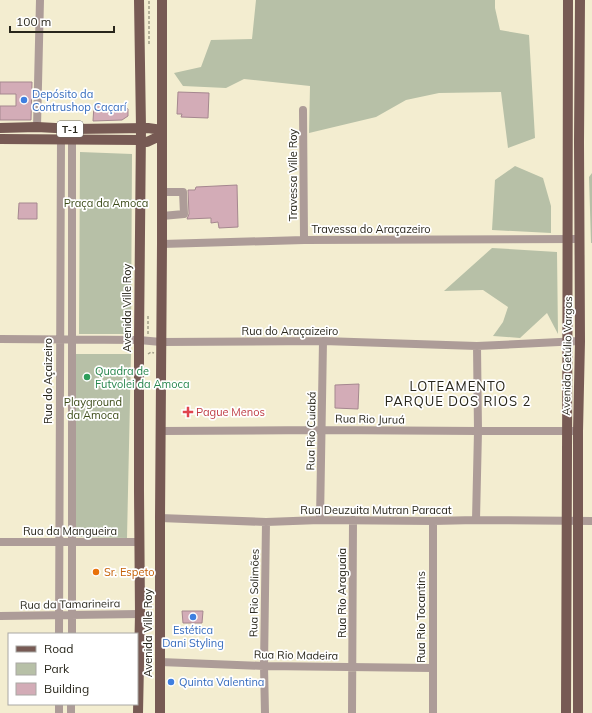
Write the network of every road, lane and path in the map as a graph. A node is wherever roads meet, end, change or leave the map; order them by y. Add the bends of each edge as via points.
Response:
1 (40, 0) edge
2 (139, 0) edge
3 (162, 0) edge
4 (568, 0) edge
5 (580, 0) edge
6 (303, 110) dead end
7 (37, 127) junction
8 (0, 128) edge
9 (63, 128) junction
10 (141, 128) junction
11 (74, 129) junction
12 (162, 133) junction
13 (0, 139) edge
14 (61, 139) junction
15 (72, 140) junction
16 (140, 140) junction
17 (162, 192) junction
18 (162, 216) junction
19 (580, 239) junction
20 (304, 240) junction
21 (567, 240) junction
22 (162, 244) junction
23 (0, 339) edge
24 (59, 339) junction
25 (71, 339) junction
26 (139, 340) junction
27 (323, 341) junction
28 (580, 341) junction
29 (161, 342) junction
30 (568, 342) junction
31 (477, 346) junction
32 (322, 430) junction
33 (161, 431) junction
34 (478, 431) junction
35 (568, 431) junction
36 (578, 431) junction
37 (160, 518) junction
38 (320, 520) junction
39 (353, 520) junction
40 (476, 520) junction
41 (433, 521) junction
42 (566, 521) junction
43 (592, 521) edge
44 (266, 522) junction
45 (579, 522) junction
46 (0, 542) edge
47 (59, 542) junction
48 (72, 542) junction
49 (140, 542) junction
50 (140, 614) junction
51 (59, 615) junction
52 (72, 615) junction
53 (0, 616) edge
54 (59, 633) edge
55 (72, 633) edge
56 (566, 652) junction
57 (578, 652) junction
58 (160, 662) junction
59 (264, 666) junction
60 (352, 667) junction
61 (432, 668) junction
62 (138, 713) edge
63 (160, 713) edge
64 (265, 713) edge
65 (352, 713) edge
66 (432, 713) edge
67 (566, 713) edge
68 (578, 713) edge

1 - 7 street
2 - 10 main road, Avenida Ville Roy
3 - 12 main road, Avenida Ville Roy
4 - 21 main road, Avenida Getúlio Vargas
5 - 19 main road, Avenida Getúlio Vargas
6 - 20 street, Travessa Ville Roy
7 - 8 main road, T-1
7 - 9 main road, T-1
9 - 11 main road, T-1
9 - 14 street, Rua do Açaizeiro
10 - 11 main road, T-1
10 - 12 main road via 156,129
10 - 16 main road, Avenida Ville Roy
11 - 15 street
12 - 16 main road via 147,142
12 - 17 main road, Avenida Ville Roy
13 - 14 main road, T-1
14 - 15 main road, T-1
14 - 24 street, Rua do Açaizeiro
15 - 16 main road, T-1
15 - 25 street
16 - 26 main road, Avenida Ville Roy
17 - 18 main road, Avenida Ville Roy
17 - 18 street via 182,192 184,214
18 - 22 main road, Avenida Ville Roy
19 - 21 street, Travessa do Araçazeiro
19 - 28 main road, Avenida Getúlio Vargas
20 - 21 street, Travessa do Araçazeiro
20 - 22 street, Travessa do Araçazeiro
21 - 30 main road, Avenida Getúlio Vargas
22 - 29 main road, Avenida Ville Roy
23 - 24 street, Rua do Araçaizeiro
24 - 25 street, Rua do Araçaizeiro
24 - 47 street, Rua do Açaizeiro
25 - 26 street, Rua do Araçaizeiro
25 - 48 street
26 - 29 street, Rua do Araçaizeiro
26 - 49 main road, Avenida Ville Roy
27 - 29 street, Rua do Araçaizeiro
27 - 31 street, Rua do Araçaizeiro
27 - 32 street, Rua Rio Cuiabá
28 - 30 street, Rua do Araçaizeiro
28 - 36 main road, Avenida Getúlio Vargas
29 - 33 main road, Avenida Ville Roy
30 - 31 street, Rua do Araçaizeiro
30 - 35 main road, Avenida Getúlio Vargas
31 - 34 street
32 - 33 street, Rua Rio Juruá
32 - 34 street, Rua Rio Juruá
32 - 38 street, Rua Rio Cuiabá
33 - 37 main road, Avenida Ville Roy
34 - 35 street, Rua Rio Juruá
34 - 40 street
35 - 36 street, Rua Rio Juruá
35 - 42 main road, Avenida Getúlio Vargas
36 - 45 main road, Avenida Getúlio Vargas
37 - 44 street, Rua Deuzuita Mutran Paracat
37 - 58 main road, Avenida Ville Roy
38 - 39 street, Rua Deuzuita Mutran Paracat
38 - 44 street, Rua Deuzuita Mutran Paracat
39 - 41 street, Rua Deuzuita Mutran Paracat
39 - 60 street, Rua Rio Araguaia
40 - 41 street, Rua Deuzuita Mutran Paracat
40 - 42 street, Rua Deuzuita Mutran Paracat
41 - 61 street, Rua Rio Tocantins
42 - 45 street, Rua Deuzuita Mutran Paracat
42 - 56 main road, Avenida Getúlio Vargas
43 - 45 street, Rua Deuzuita Mutran Paracat
44 - 59 street, Rua Rio Solimões
45 - 57 main road, Avenida Getúlio Vargas
46 - 47 street, Rua da Mangueira
47 - 48 street, Rua da Mangueira
47 - 51 street, Rua do Açaizeiro
48 - 49 street, Rua da Mangueira
48 - 52 street
49 - 50 main road, Avenida Ville Roy
50 - 52 street, Rua da Tamarineira
50 - 62 main road, Avenida Ville Roy
51 - 52 street, Rua da Tamarineira
51 - 53 street, Rua da Tamarineira
51 - 54 street, Rua do Açaizeiro
52 - 55 street
56 - 57 main road
56 - 67 main road, Avenida Getúlio Vargas
57 - 68 main road, Avenida Getúlio Vargas
58 - 59 street, Rua Rio Madeira
58 - 63 main road, Avenida Ville Roy
59 - 60 street, Rua Rio Madeira
59 - 64 street, Rua Rio Solimões
60 - 61 street, Rua Rio Madeira
60 - 65 street, Rua Rio Araguaia
61 - 66 street, Rua Rio Tocantins

